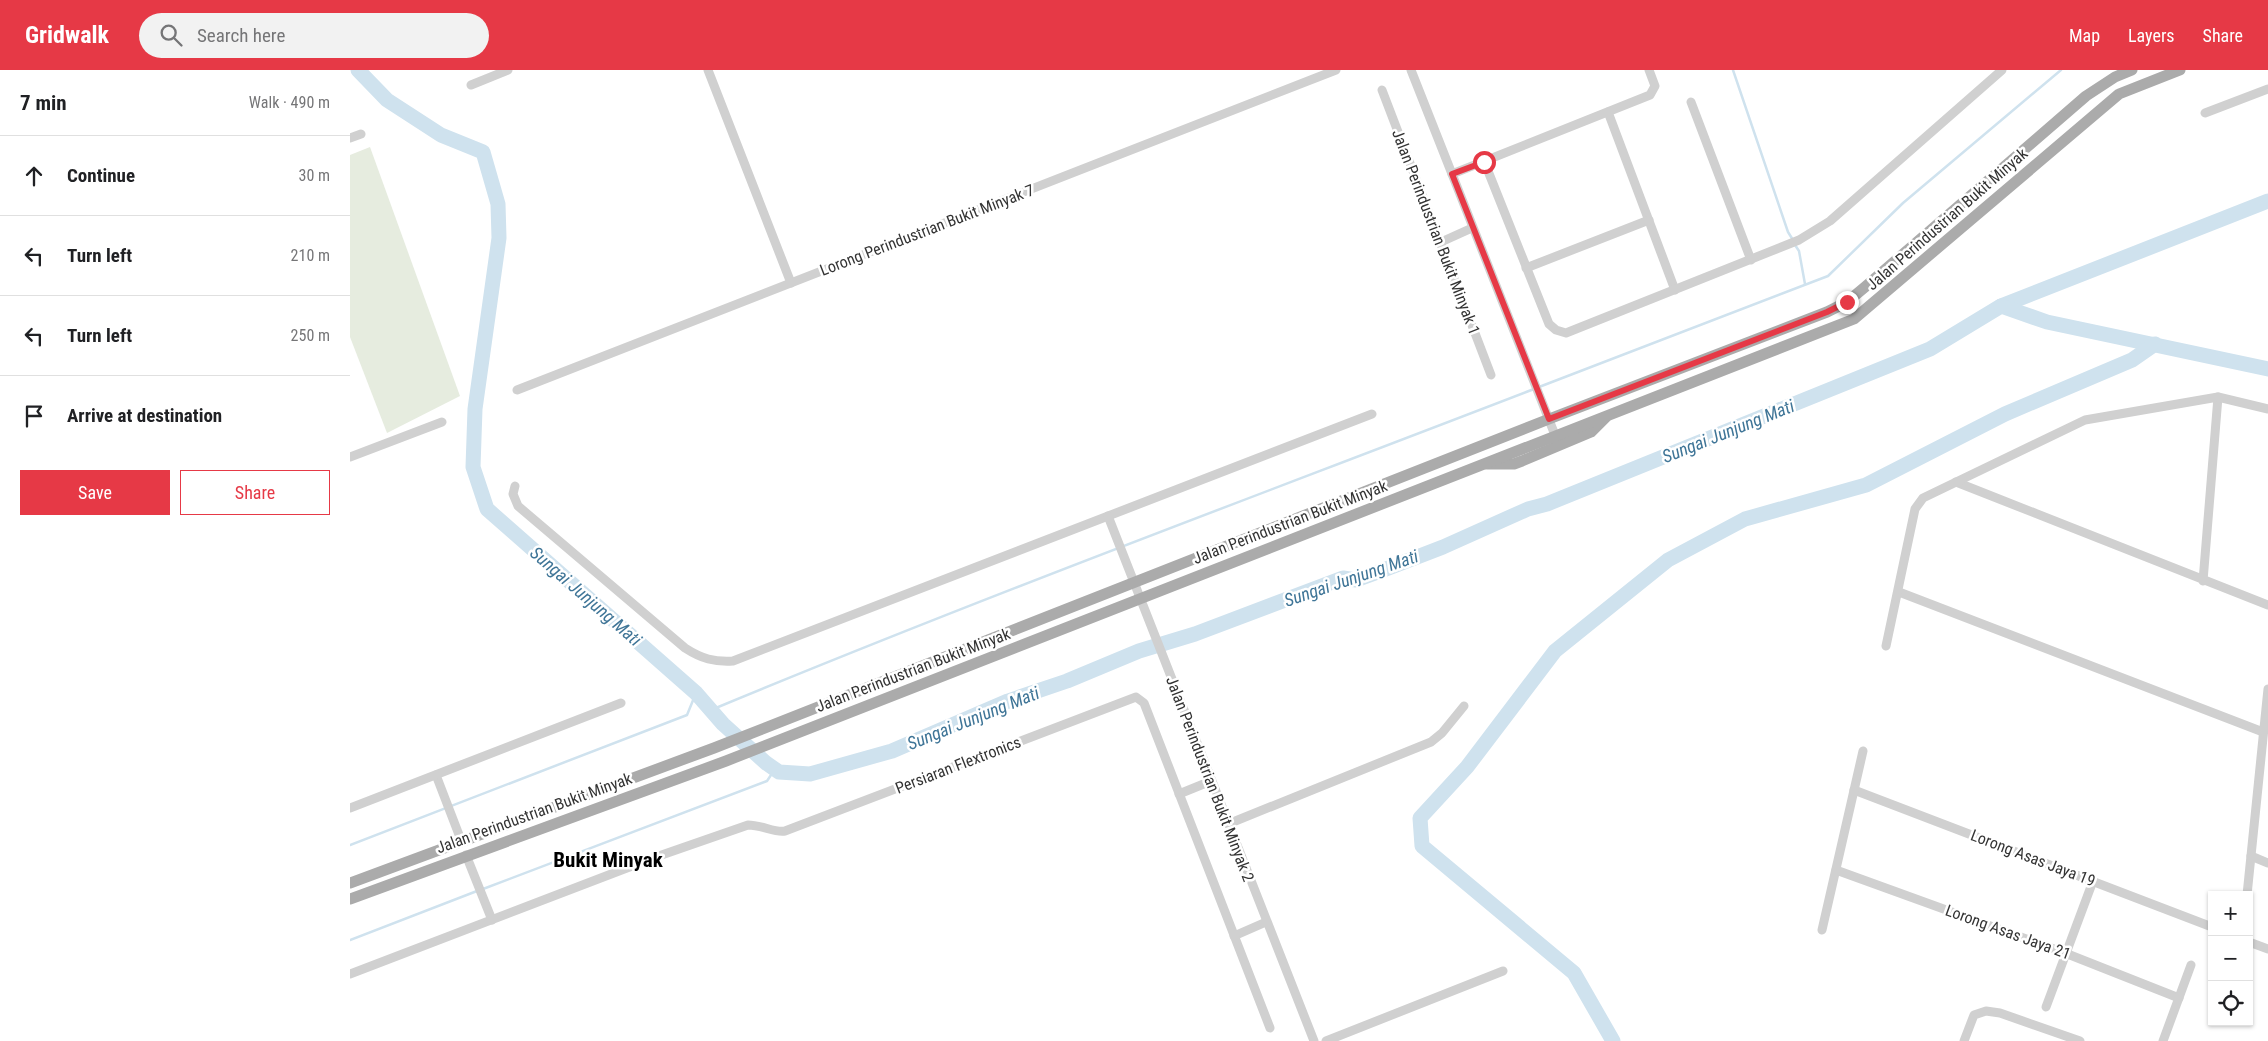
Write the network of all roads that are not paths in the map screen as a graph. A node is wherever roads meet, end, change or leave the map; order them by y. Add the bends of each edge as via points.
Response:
1 (508, 70) edge
2 (708, 70) edge
3 (1336, 70) edge
4 (1411, 70) edge
5 (1649, 70) edge
6 (2002, 70) edge
7 (2132, 70) edge
8 (2180, 70) edge
9 (471, 84) dead end
10 (2268, 88) edge
11 (1382, 90) dead end
12 (1691, 102) dead end
13 (1608, 112) junction
14 (2205, 113) dead end
15 (361, 134) dead end
16 (350, 138) edge
17 (1484, 162) junction
18 (1452, 174) junction
19 (1649, 220) junction
20 (1472, 228) junction
21 (1440, 242) junction
22 (1751, 260) junction
23 (1526, 268) junction
24 (791, 283) junction
25 (1675, 290) junction
26 (1491, 375) dead end
27 (517, 390) dead end
28 (2218, 397) junction
29 (2268, 409) edge
30 (1372, 414) dead end
31 (1609, 414) junction
32 (1549, 419) junction
33 (442, 422) dead end
34 (1555, 435) junction
35 (350, 457) edge
36 (1480, 464) junction
37 (1956, 482) junction
38 (515, 486) dead end
39 (1108, 516) junction
40 (2203, 581) junction
41 (1133, 582) junction
42 (1899, 592) junction
43 (1140, 598) junction
44 (2268, 605) edge
45 (1886, 646) dead end
46 (2268, 695) edge
47 (621, 702) dead end
48 (1464, 706) dead end
49 (2263, 732) junction
50 (1863, 751) dead end
51 (436, 775) junction
52 (2264, 777) edge
53 (1211, 781) junction
54 (1854, 790) junction
55 (1179, 794) junction
56 (350, 808) edge
57 (1228, 824) junction
58 (461, 840) junction
59 (466, 855) junction
60 (2251, 856) junction
61 (2268, 863) edge
62 (1836, 870) junction
63 (2093, 880) junction
64 (350, 883) edge
65 (2247, 891) edge
66 (350, 899) edge
67 (492, 920) junction
68 (1266, 922) junction
69 (2208, 925) edge
70 (1822, 930) dead end
71 (1234, 936) junction
72 (2253, 943) edge
73 (2268, 949) edge
74 (2066, 953) junction
75 (2191, 965) dead end
76 (1503, 971) dead end
77 (350, 974) edge
78 (2179, 998) junction
79 (2046, 1006) dead end
80 (1270, 1028) dead end
81 (1314, 1041) edge
82 (1326, 1041) edge
83 (1964, 1041) edge
84 (2080, 1041) edge
85 (2163, 1041) edge

1 - 9 street
2 - 24 street
3 - 24 street, Lorong Perindustrian Bukit Minyak 7
4 - 18 street
5 - 13 street via 1655,86 1650,95
6 - 22 street via 1830,221 1794,242
7 - 32 main road, Jalan Perindustrian Bukit Minyak via 2086,96 1847,302
8 - 31 main road, Jalan Perindustrian Bukit Minyak via 2119,94 1854,319
10 - 14 street
11 - 21 street, Jalan Perindustrian Bukit Minyak 1
12 - 22 street
13 - 17 street
13 - 19 street
15 - 16 street
17 - 18 street
17 - 23 street
18 - 20 street
19 - 23 street
19 - 25 street
20 - 21 street
20 - 32 street
21 - 26 street, Jalan Perindustrian Bukit Minyak 1
22 - 25 street
23 - 25 street via 1549,324 1566,332
24 - 27 street, Lorong Perindustrian Bukit Minyak 7
28 - 29 street
28 - 37 street via 2085,420
28 - 40 street
30 - 39 street
31 - 34 main road, Jalan Perindustrian Bukit Minyak
31 - 36 main road via 1591,432 1522,461
32 - 34 street
32 - 41 main road, Jalan Perindustrian Bukit Minyak
33 - 35 street
34 - 36 main road, Jalan Perindustrian Bukit Minyak
36 - 43 main road, Jalan Perindustrian Bukit Minyak
37 - 40 street
37 - 42 street via 1923,498 1915,509
38 - 39 street via 513,494 518,506 685,648 716,662 733,661
39 - 41 street, Jalan Perindustrian Bukit Minyak 2
40 - 44 street
41 - 43 street, Jalan Perindustrian Bukit Minyak 2
41 - 58 main road, Jalan Perindustrian Bukit Minyak via 714,748
42 - 45 street
42 - 49 street
43 - 53 street, Jalan Perindustrian Bukit Minyak 2
43 - 59 main road, Jalan Perindustrian Bukit Minyak via 726,761
46 - 49 street
47 - 51 street
48 - 57 street via 1442,733 1430,742
49 - 52 street
50 - 54 street
51 - 56 street
51 - 58 street
52 - 60 street
53 - 55 street
53 - 57 street, Jalan Perindustrian Bukit Minyak 2
54 - 62 street
54 - 63 street, Lorong Asas Jaya 19
55 - 67 street, Persiaran Flextronics via 1144,704 1136,697 780,832 748,825
55 - 71 street
57 - 68 street, Jalan Perindustrian Bukit Minyak 2
58 - 64 main road, Jalan Perindustrian Bukit Minyak
59 - 66 main road, Jalan Perindustrian Bukit Minyak
59 - 67 street
60 - 61 street
60 - 65 street
62 - 70 street
62 - 74 street, Lorong Asas Jaya 21
63 - 69 street, Lorong Asas Jaya 19
63 - 74 street
67 - 77 street
68 - 71 street
68 - 81 street, Jalan Perindustrian Bukit Minyak 2
71 - 80 street
72 - 73 street
74 - 78 street, Lorong Asas Jaya 21
74 - 79 street
75 - 78 street
76 - 82 street
78 - 85 street
83 - 84 street via 1974,1016 1986,1011

